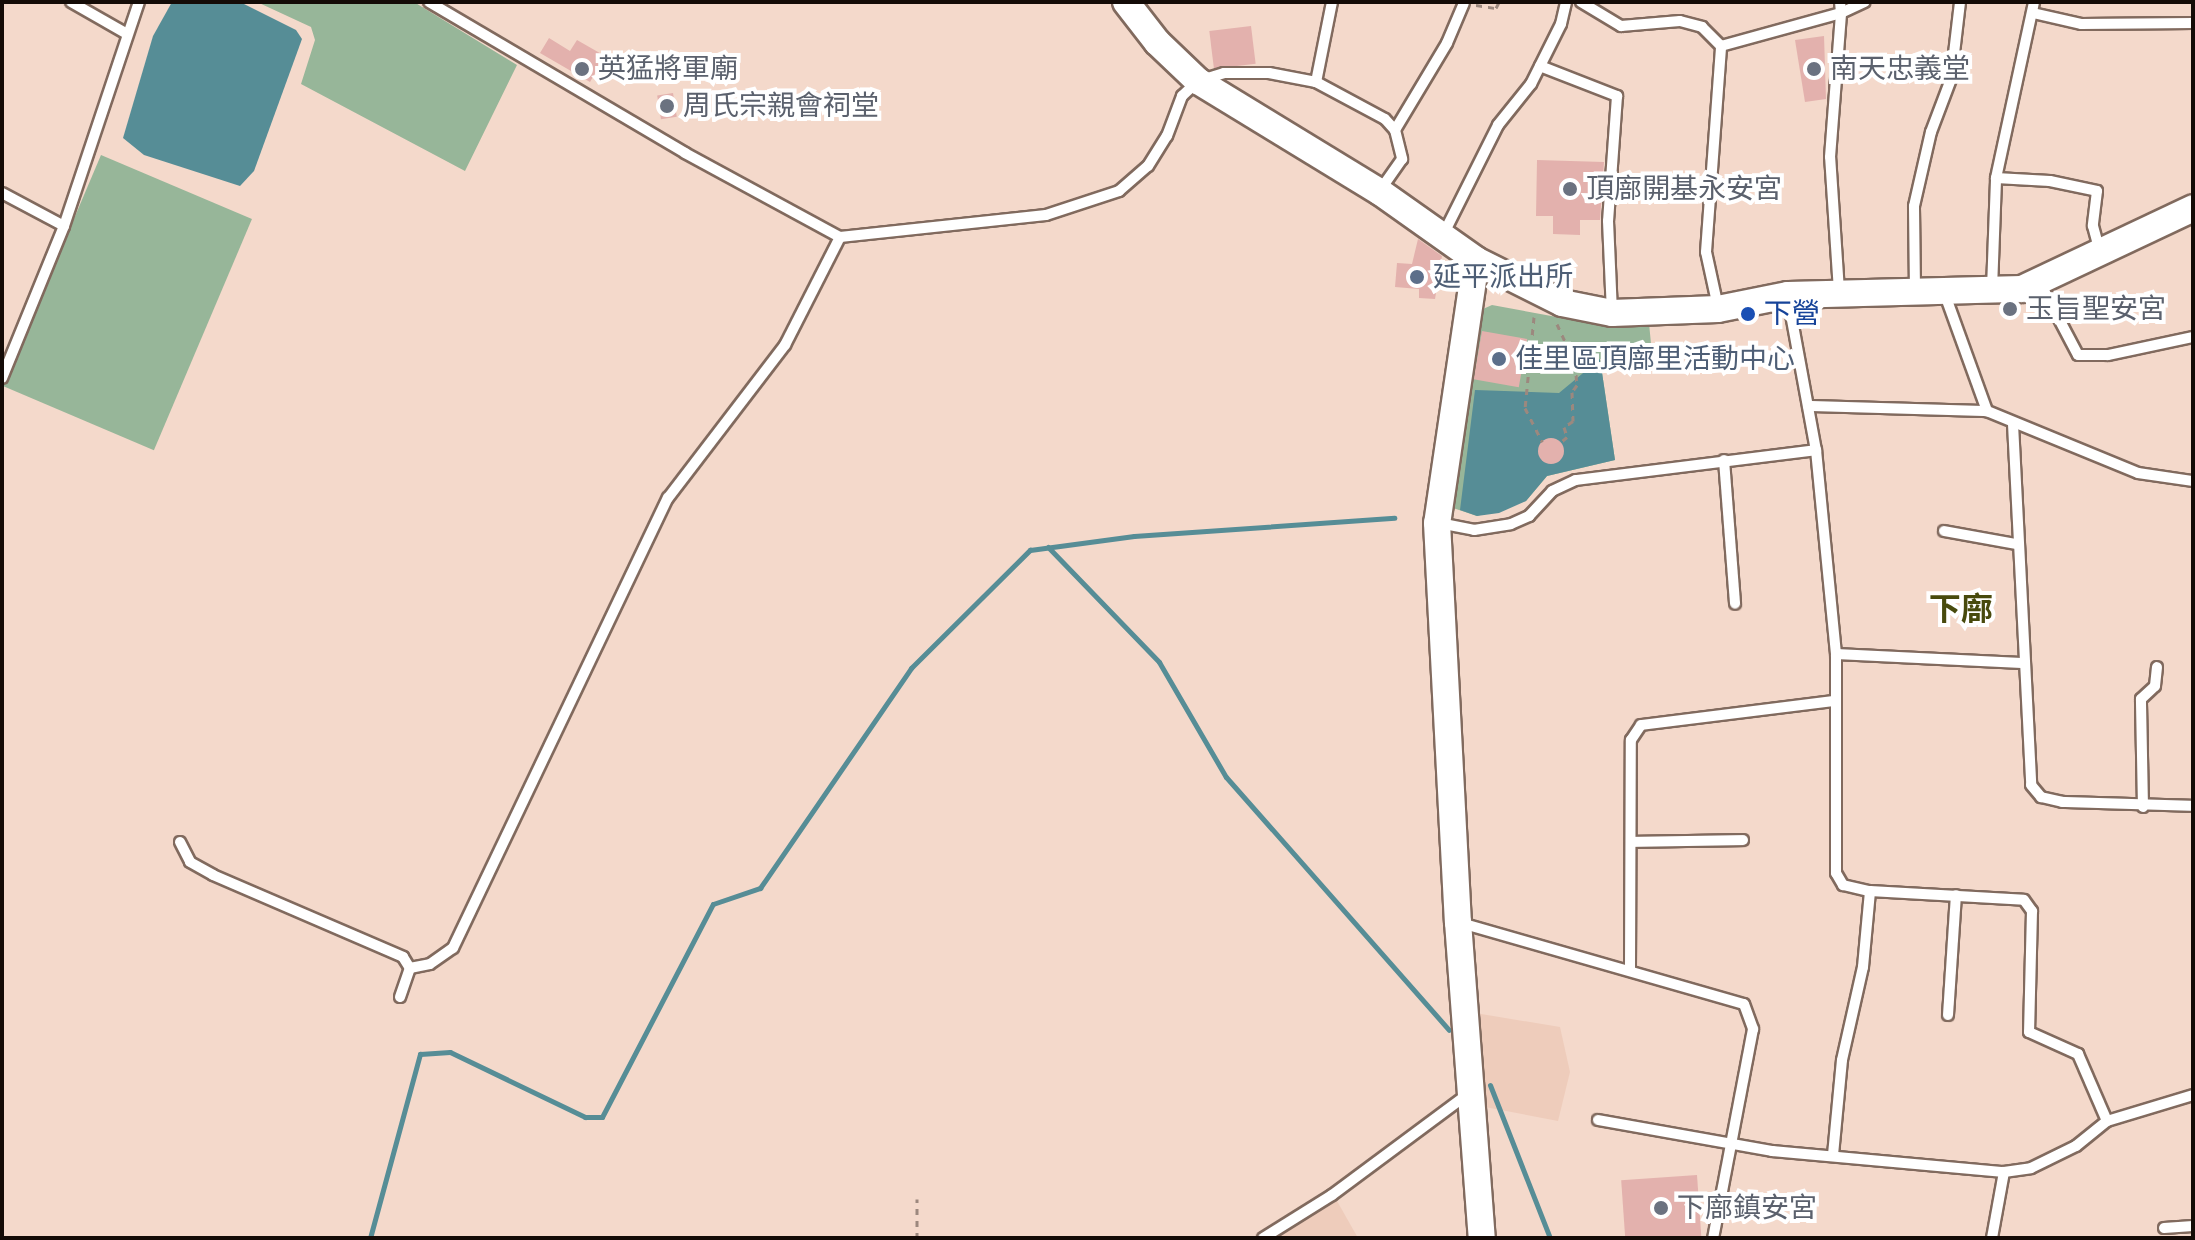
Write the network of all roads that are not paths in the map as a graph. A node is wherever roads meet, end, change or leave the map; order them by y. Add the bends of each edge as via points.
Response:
1 (71, 2) edge
2 (139, 2) edge
3 (429, 2) edge
4 (1126, 2) edge
5 (1332, 2) edge
6 (1566, 2) edge
7 (1581, 2) edge
8 (1865, 2) edge
9 (1960, 2) edge
10 (1464, 3) edge
11 (1840, 7) edge
12 (2033, 8) edge
13 (2193, 23) edge
14 (127, 34) junction
15 (1721, 46) junction
16 (1540, 66) junction
17 (1198, 81) junction
18 (1316, 82) junction
19 (1395, 130) junction
20 (1996, 178) junction
21 (1380, 192) junction
22 (2, 193) edge
23 (2193, 208) edge
24 (64, 226) junction
25 (840, 237) junction
26 (1442, 238) junction
27 (2101, 254) junction
28 (1476, 260) junction
29 (2040, 283) junction
30 (1992, 291) junction
31 (1944, 292) junction
32 (1839, 293) junction
33 (1915, 293) junction
34 (1788, 295) junction
35 (1718, 309) junction
36 (1612, 313) junction
37 (2193, 337) edge
38 (2, 378) edge
39 (1808, 406) junction
40 (1987, 411) junction
41 (2013, 424) junction
42 (1816, 450) junction
43 (1724, 460) junction
44 (2193, 481) edge
45 (1437, 523) junction
46 (1944, 531) dead end
47 (2016, 544) junction
48 (1735, 604) dead end
49 (1836, 654) junction
50 (2022, 663) junction
51 (2157, 667) dead end
52 (1835, 701) junction
53 (2193, 806) edge
54 (2143, 807) junction
55 (1743, 840) dead end
56 (180, 842) dead end
57 (1631, 842) junction
58 (1870, 891) junction
59 (1956, 895) junction
60 (1458, 922) junction
61 (410, 968) junction
62 (1630, 970) junction
63 (400, 997) dead end
64 (1948, 1015) dead end
65 (1470, 1092) junction
66 (2193, 1095) edge
67 (1598, 1120) dead end
68 (2107, 1121) junction
69 (1727, 1144) junction
70 (1833, 1155) junction
71 (2004, 1172) junction
72 (2193, 1226) edge
73 (2164, 1228) dead end
74 (1263, 1238) edge
75 (1482, 1238) edge
76 (1713, 1238) edge
77 (1992, 1238) edge

1 - 14 lane
2 - 14 lane
3 - 25 lane via 685,153
4 - 17 street via 1157,42
5 - 18 lane
6 - 16 lane
7 - 15 lane via 1621,26 1680,21 1702,27
8 - 11 lane
9 - 33 lane via 1951,79 1914,206
10 - 19 lane via 1447,43
11 - 15 lane
11 - 32 lane via 1830,157
12 - 13 lane via 2081,24
12 - 20 lane
14 - 24 lane
15 - 35 lane via 1706,252
16 - 26 lane via 1498,125
16 - 36 lane via 1617,96 1608,221
17 - 18 lane via 1224,73 1269,73
17 - 21 street
17 - 25 lane via 1182,96 1148,166 1119,191 1046,215
18 - 19 lane via 1361,103
19 - 21 lane via 1402,159
20 - 27 lane via 2097,191 2093,226
20 - 30 lane
21 - 26 street
22 - 24 lane
23 - 27 street
24 - 38 lane
25 - 61 lane via 785,345 668,498 453,948 430,964
26 - 28 street
27 - 29 street
28 - 36 street via 1562,303
28 - 45 street
29 - 30 street
29 - 37 lane via 2078,355 2108,355
30 - 31 street
31 - 33 street
31 - 40 lane
32 - 33 street
32 - 34 street
34 - 35 street
34 - 39 lane
35 - 36 street
39 - 40 lane
39 - 42 lane
40 - 41 lane
41 - 44 lane via 2138,473
41 - 47 lane
42 - 43 lane
42 - 49 lane
43 - 45 lane via 1576,480 1552,491 1529,516 1511,524 1474,530
43 - 48 lane
45 - 60 street
46 - 47 lane
47 - 50 lane
49 - 50 lane
49 - 52 lane
50 - 54 lane via 2031,785 2041,797
51 - 54 lane via 2155,686 2141,699
52 - 57 lane via 1641,725 1631,740
52 - 58 lane via 1836,873 1843,885
53 - 54 lane
55 - 57 lane
56 - 61 lane via 190,862 213,875 403,957
57 - 62 lane
58 - 59 lane
58 - 70 lane via 1863,967 1842,1060
59 - 64 lane
59 - 68 lane via 2024,900 2032,911 2029,1032 2078,1054
60 - 62 lane
60 - 65 street
61 - 63 lane
62 - 69 lane via 1744,1004 1753,1029
65 - 74 lane via 1332,1195
65 - 75 street
66 - 68 lane
67 - 69 lane
68 - 71 lane via 2031,1168
69 - 70 lane
69 - 76 lane
70 - 71 lane
71 - 77 lane
72 - 73 lane

